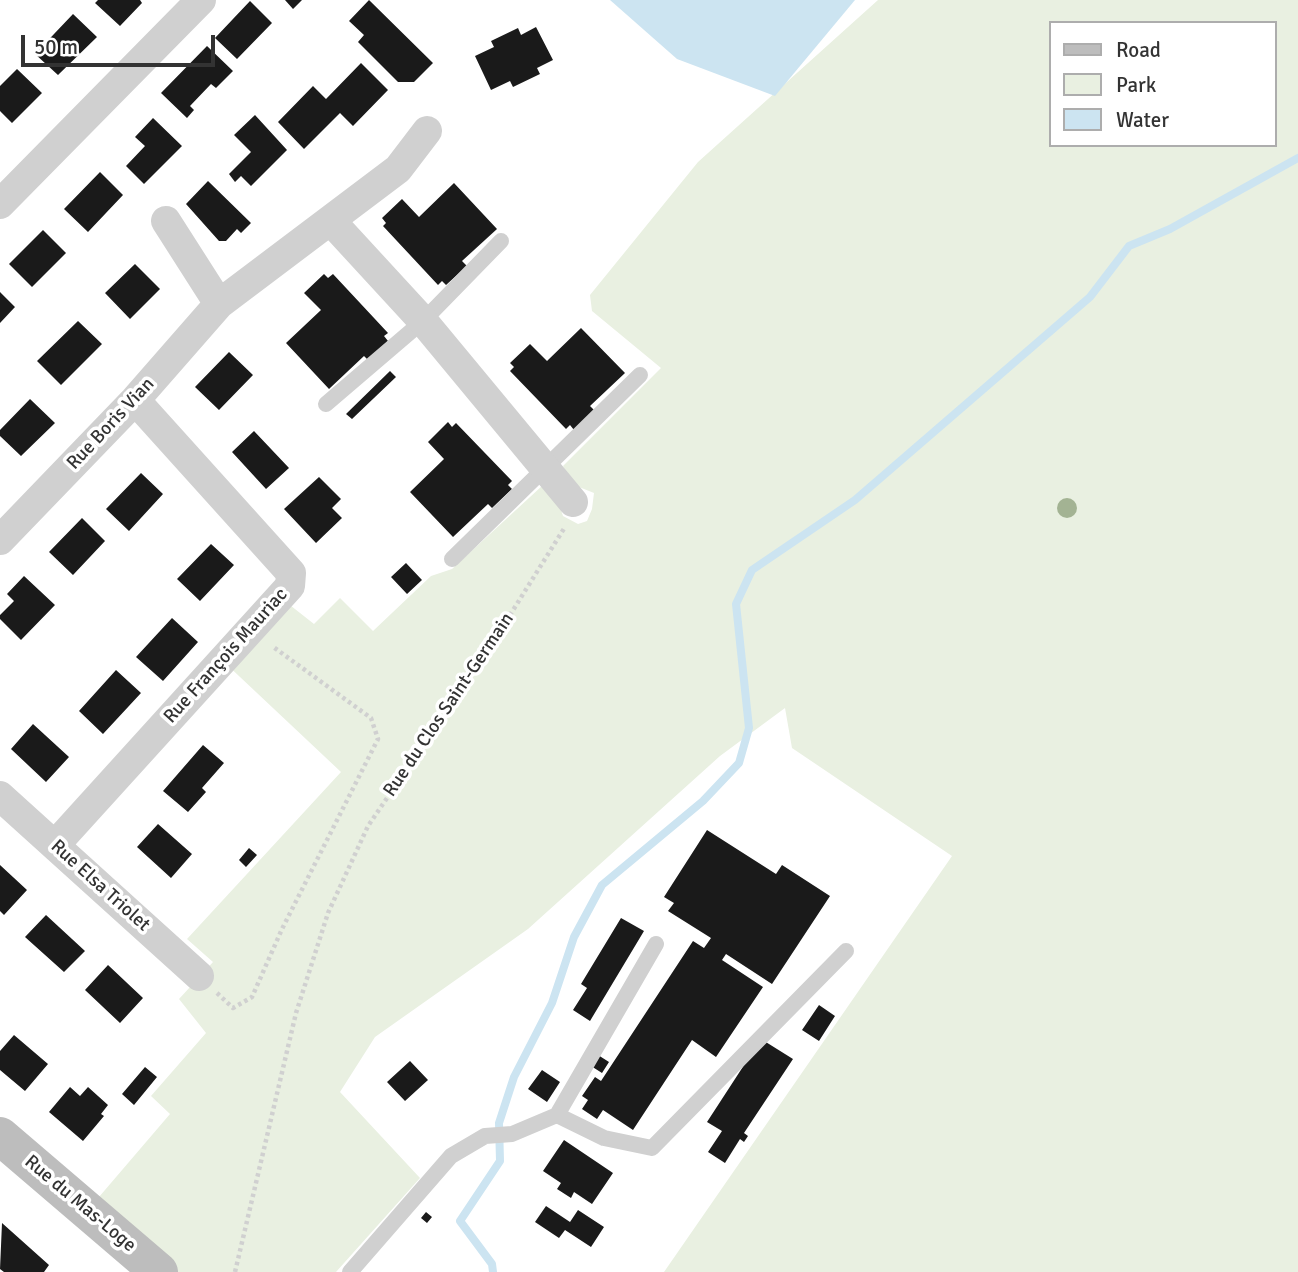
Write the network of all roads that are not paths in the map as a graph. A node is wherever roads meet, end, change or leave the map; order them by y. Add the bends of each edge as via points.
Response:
1 (201, 0) edge
2 (427, 131) dead end
3 (0, 204) edge
4 (166, 221) dead end
5 (331, 221) junction
6 (501, 241) dead end
7 (219, 304) junction
8 (423, 321) junction
9 (640, 375) dead end
10 (135, 400) junction
11 (326, 404) dead end
12 (545, 467) junction
13 (573, 502) road end
14 (0, 540) edge
15 (452, 559) dead end
16 (0, 796) edge
17 (55, 845) junction
18 (656, 944) dead end
19 (846, 951) dead end
20 (199, 976) road end
21 (556, 1115) junction
22 (0, 1136) edge
23 (159, 1272) edge
24 (350, 1272) edge

1 - 3 street
2 - 5 street, Rue Boris Vian via 398,169
4 - 7 street
5 - 7 street, Rue Boris Vian
5 - 8 street
6 - 8 lane
7 - 10 street, Rue Boris Vian
8 - 11 lane
8 - 12 street
9 - 12 lane
10 - 14 street, Rue Boris Vian
10 - 17 street, Rue François Mauriac via 291,573 290,586
12 - 13 street
12 - 15 lane
16 - 17 street, Rue Elsa Triolet
17 - 20 street, Rue Elsa Triolet
18 - 21 lane
19 - 21 lane via 652,1148 604,1138
21 - 24 lane via 512,1134 485,1136 451,1156
22 - 23 main road, Rue du Mas-Loge

